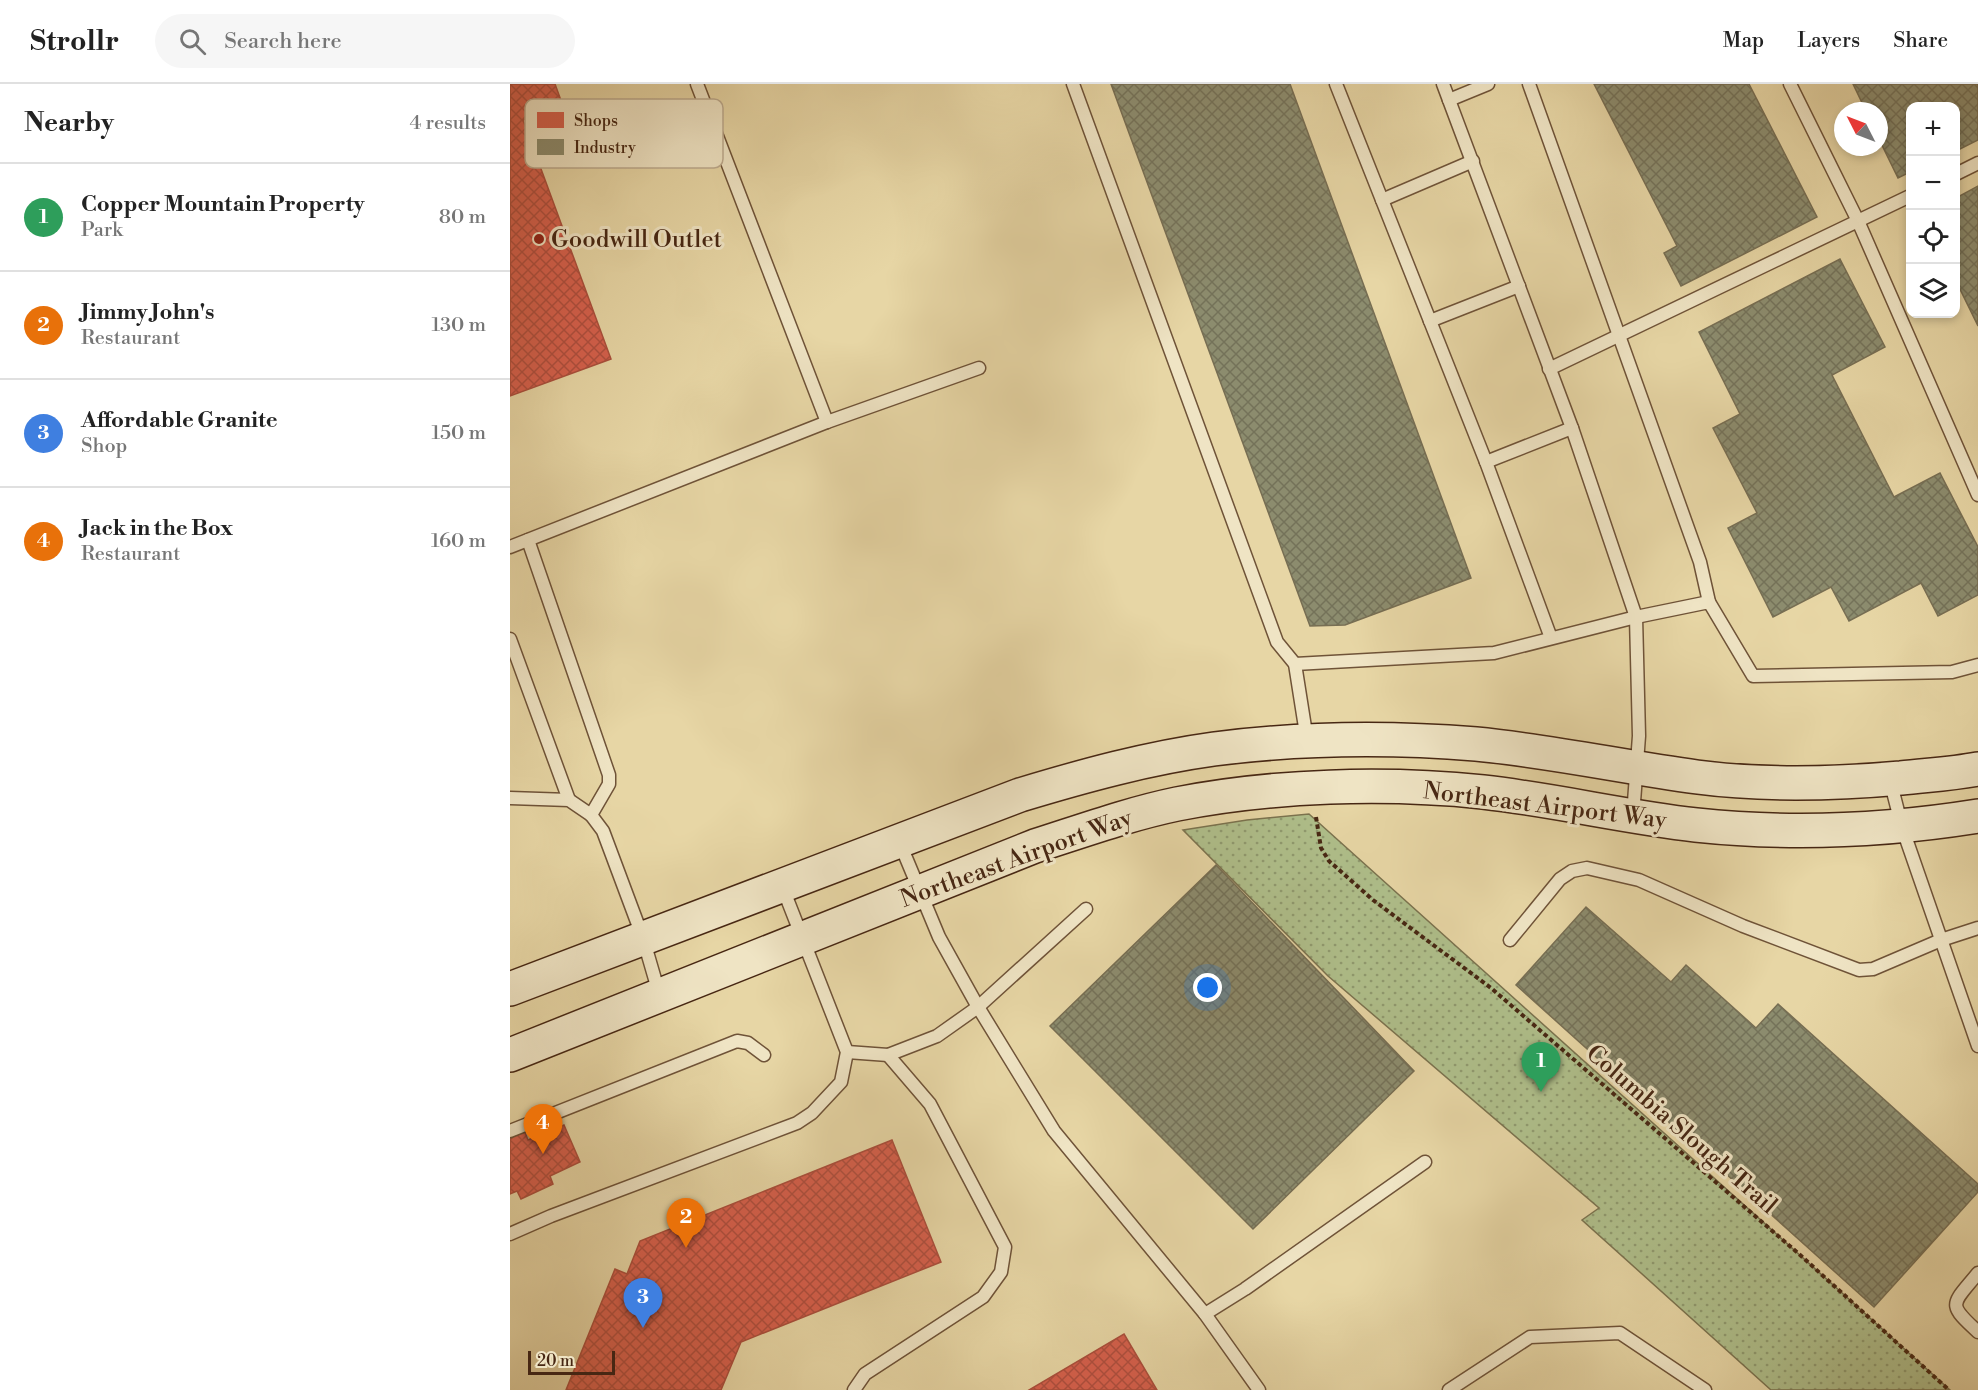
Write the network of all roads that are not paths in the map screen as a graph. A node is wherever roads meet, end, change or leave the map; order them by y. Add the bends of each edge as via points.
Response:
1 (697, 84) edge
2 (1072, 84) edge
3 (1336, 84) edge
4 (1443, 84) edge
5 (1488, 84) edge
6 (1529, 84) edge
7 (1790, 84) edge
8 (703, 99) edge
9 (1449, 100) junction
10 (723, 152) edge
11 (1473, 161) junction
12 (1978, 163) edge
13 (1960, 172) edge
14 (1906, 198) edge
15 (1382, 200) junction
16 (1858, 221) junction
17 (1519, 286) junction
18 (1430, 321) junction
19 (1619, 336) junction
20 (979, 368) dead end
21 (1550, 369) junction
22 (827, 423) junction
23 (1572, 428) junction
24 (1486, 462) junction
25 (1978, 495) edge
26 (528, 540) junction
27 (510, 547) edge
28 (1709, 602) junction
29 (1636, 617) junction
30 (1551, 638) junction
31 (510, 639) edge
32 (1295, 664) junction
33 (1978, 665) edge
34 (1307, 741) junction
35 (1637, 768) junction
36 (1978, 769) edge
37 (1890, 779) junction
38 (510, 798) edge
39 (569, 800) junction
40 (591, 814) junction
41 (1633, 816) junction
42 (1978, 816) edge
43 (1902, 827) junction
44 (899, 840) junction
45 (782, 885) junction
46 (920, 892) junction
47 (1086, 909) dead end
48 (1978, 928) edge
49 (643, 938) junction
50 (802, 939) junction
51 (1510, 939) dead end
52 (1941, 940) junction
53 (510, 989) edge
54 (660, 995) junction
55 (978, 1007) junction
56 (1978, 1046) edge
57 (847, 1052) junction
58 (510, 1055) edge
59 (764, 1055) dead end
60 (888, 1055) junction
61 (510, 1131) edge
62 (1425, 1162) dead end
63 (510, 1234) edge
64 (1978, 1273) edge
65 (1205, 1314) junction
66 (1978, 1332) edge
67 (854, 1390) edge
68 (1259, 1390) edge
69 (1449, 1390) edge
70 (1705, 1390) edge

1 - 8 lane
2 - 32 lane via 1277,642
3 - 15 lane
4 - 9 lane
5 - 9 lane
6 - 19 lane
7 - 16 lane
9 - 11 lane
10 - 22 lane
11 - 15 lane
11 - 17 lane
12 - 13 lane
14 - 16 lane
15 - 18 lane
16 - 19 lane
16 - 25 lane
17 - 18 lane
17 - 21 lane
18 - 24 lane
19 - 21 lane
19 - 28 lane via 1700,562
20 - 22 lane
21 - 23 lane
22 - 26 lane
23 - 24 lane
23 - 29 lane
24 - 30 lane
26 - 27 lane
26 - 40 lane via 609,775 609,784
28 - 29 lane
28 - 33 lane via 1753,676 1952,672
29 - 30 lane
29 - 35 lane
30 - 32 lane via 1494,653
31 - 39 lane
32 - 34 lane
34 - 35 main road, Northeast Airport Way via 1417,740 1541,752
34 - 44 main road, Northeast Airport Way via 1213,749 1081,777
35 - 37 main road, Northeast Airport Way via 1778,783
35 - 41 lane
36 - 37 main road, Northeast Airport Way
37 - 43 lane
38 - 39 lane
39 - 40 lane
40 - 49 lane via 603,831
41 - 43 main road, Northeast Airport Way via 1762,830 1825,832
41 - 46 main road, Northeast Airport Way via 1482,792 1414,788 1283,790 1178,804 1128,817 1035,846
42 - 43 main road, Northeast Airport Way
43 - 52 lane
44 - 45 main road, Northeast Airport Way
44 - 46 lane
45 - 49 main road, Northeast Airport Way
45 - 50 lane
46 - 50 main road, Northeast Airport Way
46 - 55 lane via 939,937
47 - 55 lane
48 - 52 lane
49 - 53 main road, Northeast Airport Way
49 - 54 lane
50 - 54 main road, Northeast Airport Way
50 - 57 lane
51 - 52 lane via 1560,879 1572,870 1587,868 1639,880 1743,926 1859,970 1873,969
52 - 56 lane
54 - 58 main road, Northeast Airport Way
55 - 60 lane via 937,1036
55 - 65 lane via 1054,1131
57 - 60 lane
57 - 63 lane via 841,1082 797,1123
59 - 61 lane via 748,1043 737,1041
60 - 67 lane via 930,1104 1005,1246 1001,1272 983,1297 865,1374
62 - 65 lane
64 - 66 lane via 1955,1305 1956,1313
65 - 68 lane
69 - 70 lane via 1530,1337 1620,1333

